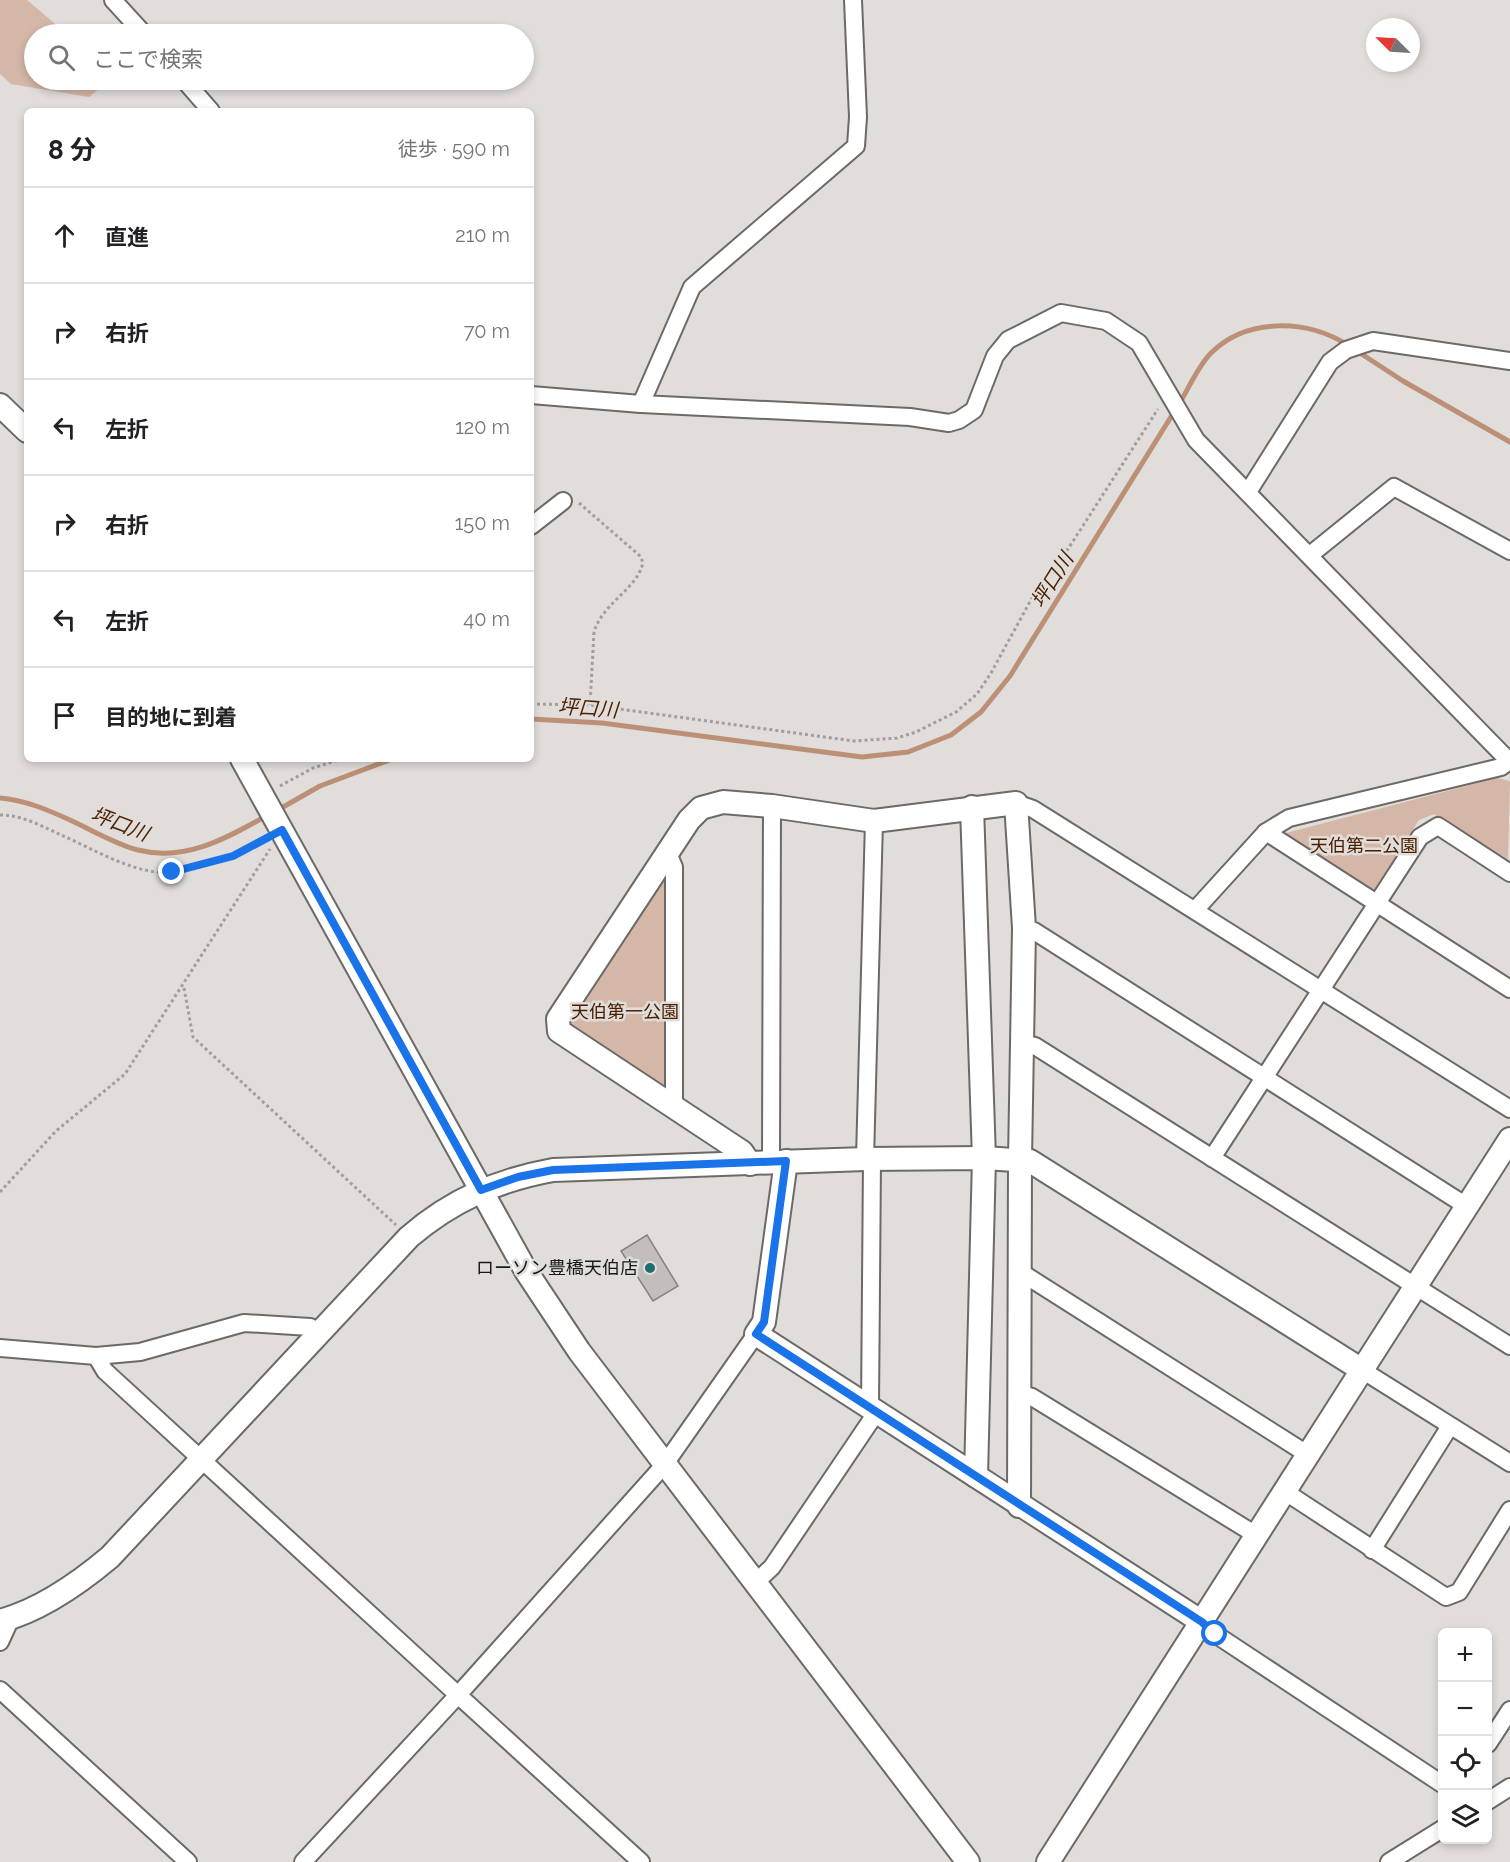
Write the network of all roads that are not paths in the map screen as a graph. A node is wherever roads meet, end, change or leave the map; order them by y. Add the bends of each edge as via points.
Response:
1 (113, 0) edge
2 (853, 0) edge
3 (135, 24) edge
4 (193, 90) edge
5 (209, 108) edge
6 (1510, 361) edge
7 (534, 395) edge
8 (641, 404) junction
9 (0, 405) edge
10 (24, 428) edge
11 (1248, 492) junction
12 (563, 501) road end
13 (534, 524) edge
14 (1510, 551) edge
15 (1310, 555) junction
16 (1510, 761) edge
17 (244, 762) edge
18 (1016, 803) junction
19 (772, 806) junction
20 (972, 807) junction
21 (874, 821) junction
22 (1266, 832) junction
23 (667, 852) junction
24 (1510, 873) edge
25 (1376, 904) junction
26 (1196, 909) junction
27 (1024, 928) junction
28 (1321, 989) junction
29 (1510, 989) edge
30 (1022, 1043) junction
31 (1265, 1076) junction
32 (674, 1106) junction
33 (1510, 1108) edge
34 (1510, 1139) edge
35 (984, 1158) junction
36 (1212, 1158) junction
37 (868, 1159) junction
38 (1020, 1160) junction
39 (769, 1162) junction
40 (481, 1190) junction
41 (1468, 1207) junction
42 (1022, 1273) junction
43 (1415, 1287) junction
44 (320, 1332) junction
45 (756, 1334) junction
46 (1508, 1339) edge
47 (0, 1348) edge
48 (96, 1356) junction
49 (1362, 1370) junction
50 (1021, 1394) junction
51 (873, 1411) junction
52 (1450, 1426) junction
53 (1308, 1454) junction
54 (200, 1458) junction
55 (665, 1464) junction
56 (1510, 1464) edge
57 (976, 1476) junction
58 (1284, 1491) junction
59 (1019, 1506) junction
60 (1510, 1510) edge
61 (1256, 1535) junction
62 (1372, 1550) junction
63 (755, 1583) junction
64 (6, 1620) edge
65 (1202, 1622) junction
66 (0, 1642) edge
67 (0, 1690) edge
68 (458, 1695) junction
69 (1510, 1710) edge
70 (1492, 1738) edge
71 (1438, 1781) edge
72 (1510, 1787) edge
73 (1492, 1798) edge
74 (1438, 1832) edge
75 (188, 1862) edge
76 (303, 1862) edge
77 (641, 1862) edge
78 (969, 1862) edge
79 (1048, 1862) edge
80 (1389, 1862) edge

1 - 3 street
2 - 8 street via 856,146 692,287
4 - 5 street
6 - 11 street via 1373,341 1354,347 1330,362
7 - 8 street
8 - 11 street via 910,417 949,423 974,410 995,356 1008,340 1061,313 1106,321 1139,343 1196,440
9 - 10 street
11 - 15 street
12 - 13 street
14 - 15 street via 1394,487
15 - 16 street
16 - 22 street via 1500,767 1290,818
17 - 40 street
18 - 20 street
18 - 26 street via 1033,809
18 - 27 street
19 - 21 street
19 - 23 street via 723,802 701,807
19 - 39 street
20 - 21 street
20 - 35 street
21 - 37 street
22 - 25 street
22 - 26 street
23 - 32 street via 674,867
23 - 32 street via 558,1019 560,1031
24 - 25 street via 1438,826 1420,837
25 - 28 street
25 - 29 street
26 - 28 street
27 - 30 street
27 - 31 street
28 - 31 street
28 - 33 street
30 - 36 street via 1035,1046
30 - 38 street
31 - 36 street
31 - 41 street
32 - 39 street via 742,1152
34 - 41 street
35 - 37 street
35 - 38 street
35 - 57 street
36 - 43 street
37 - 39 street
37 - 51 street
38 - 42 street
38 - 49 street via 1029,1161
39 - 40 street via 553,1170
39 - 45 street via 764,1322
40 - 44 street via 432,1218 409,1237
40 - 55 street via 526,1271 579,1351
41 - 43 street
42 - 50 street
42 - 53 street
43 - 46 street
43 - 49 street
44 - 48 street via 310,1327 244,1323 140,1352
44 - 54 street
45 - 51 street
45 - 55 street
47 - 48 street
48 - 54 street via 105,1371
49 - 52 street
49 - 53 street
50 - 59 street
50 - 61 street via 1032,1397
51 - 57 street
51 - 63 street via 772,1567
52 - 56 street
52 - 62 street
53 - 58 street
54 - 64 street via 94,1570 52,1599
54 - 68 street
55 - 63 street
55 - 68 street
57 - 59 street
58 - 61 street
58 - 62 street
59 - 65 street
60 - 62 street via 1459,1592 1446,1598
61 - 65 street
63 - 78 street
64 - 66 street
65 - 71 street
65 - 79 street
67 - 75 street
68 - 76 street
68 - 77 street
69 - 70 street
72 - 73 street
74 - 80 street

